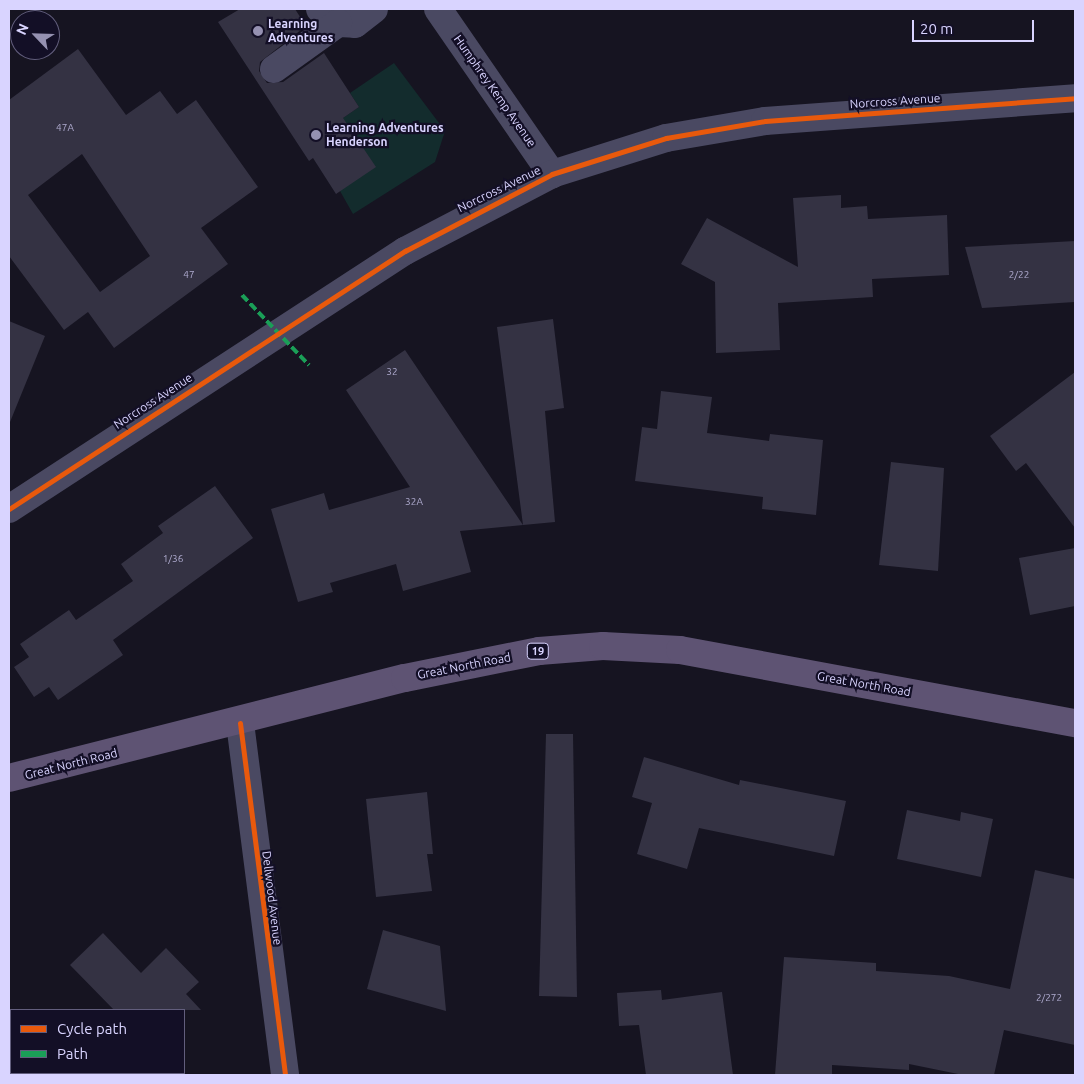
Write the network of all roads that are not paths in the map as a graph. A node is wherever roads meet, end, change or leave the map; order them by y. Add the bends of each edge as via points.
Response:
1 (374, 9) edge
2 (438, 9) edge
3 (329, 16) edge
4 (274, 69) dead end
5 (1075, 98) edge
6 (552, 174) junction
7 (9, 509) edge
8 (240, 723) junction
9 (1075, 723) edge
10 (9, 778) edge
11 (285, 1075) edge

1 - 3 street via 355,24
2 - 6 street, Humphrey Kemp Avenue
3 - 4 street
5 - 6 street, Norcross Avenue via 765,121 666,138
6 - 7 street, Norcross Avenue via 406,251
8 - 9 main road, Great North Road / 19 via 405,678 539,651 603,646 680,650
8 - 10 main road, Great North Road / 19
8 - 11 street, Dellwood Avenue

